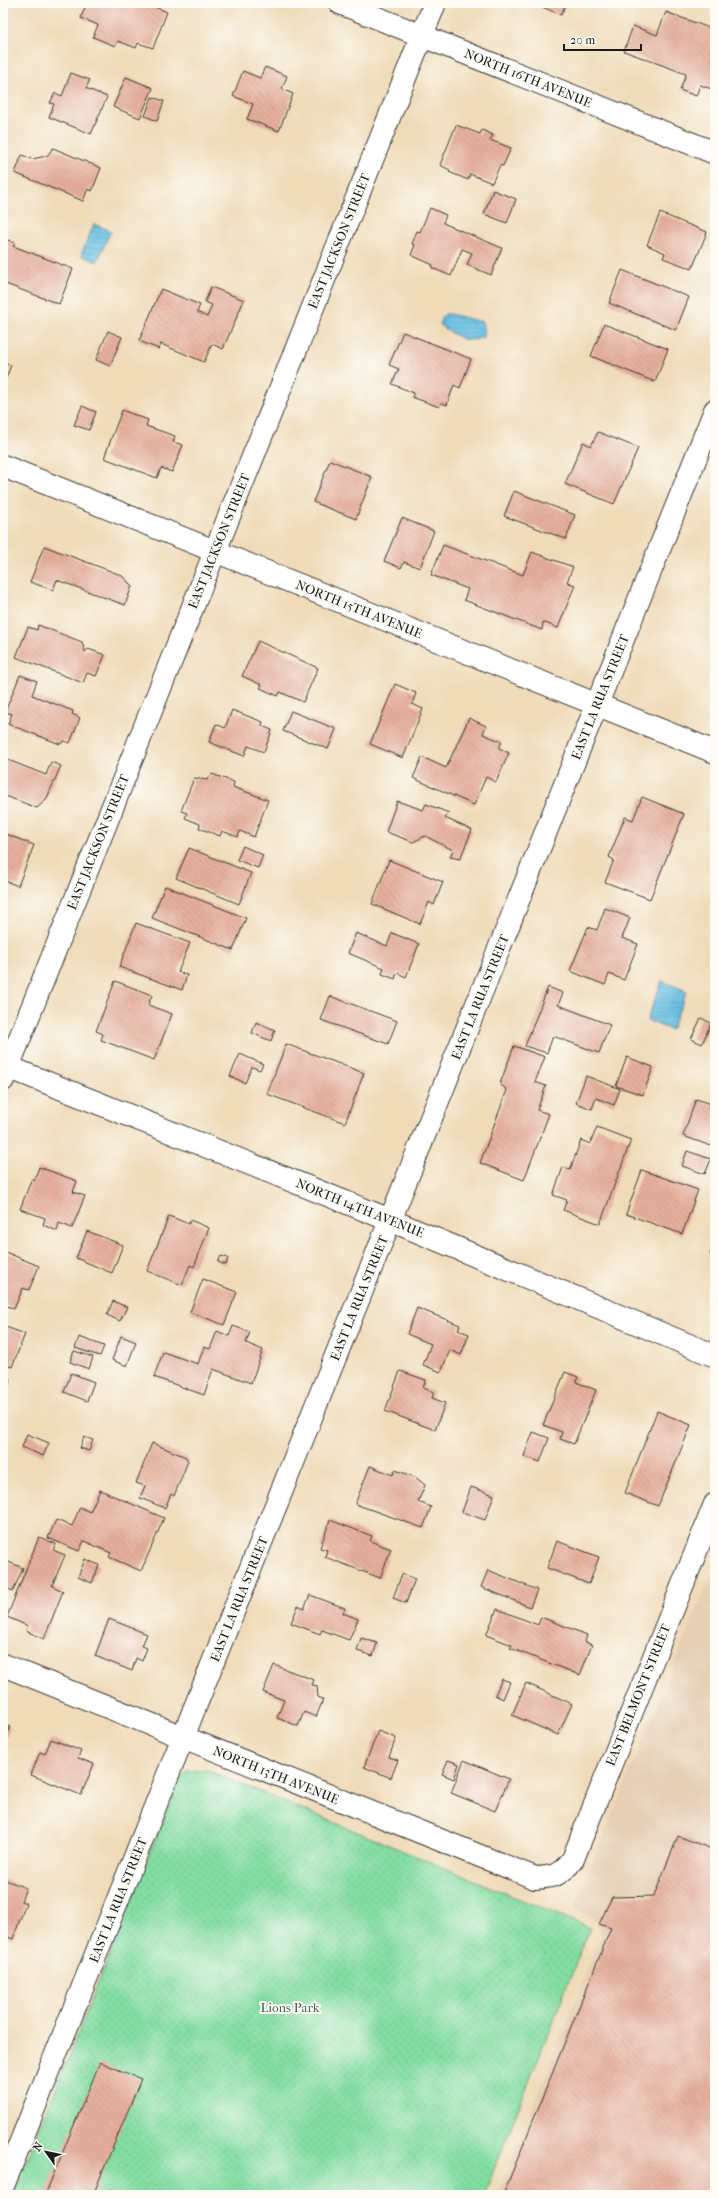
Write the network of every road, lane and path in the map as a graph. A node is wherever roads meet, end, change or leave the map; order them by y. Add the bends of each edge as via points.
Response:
1 (340, 3) edge
2 (435, 3) edge
3 (422, 36) junction
4 (715, 153) edge
5 (715, 410) edge
6 (3, 466) edge
7 (215, 551) junction
8 (597, 705) junction
9 (715, 752) edge
10 (5, 1070) edge
11 (390, 1220) junction
12 (715, 1356) edge
13 (715, 1504) edge
14 (3, 1665) edge
15 (183, 1738) junction
16 (551, 1878) joint
17 (3, 2186) edge

1 - 3 street, NORTH 16TH AVENUE
2 - 3 street, EAST JACKSON STREET
3 - 4 street, NORTH 16TH AVENUE
3 - 7 street, EAST JACKSON STREET
5 - 8 street, EAST LA RUA STREET
6 - 7 street, NORTH 15TH AVENUE
7 - 8 street, NORTH 15TH AVENUE
7 - 10 street, EAST JACKSON STREET
8 - 9 street, NORTH 15TH AVENUE
8 - 11 street, EAST LA RUA STREET
10 - 11 street, NORTH 14TH AVENUE
11 - 12 street, NORTH 14TH AVENUE
11 - 15 street, EAST LA RUA STREET
13 - 16 street, EAST BELMONT STREET via 573,1859 563,1872
14 - 15 street, NORTH 13TH AVENUE
15 - 16 street, NORTH 13TH AVENUE via 535,1878
15 - 17 street, EAST LA RUA STREET

